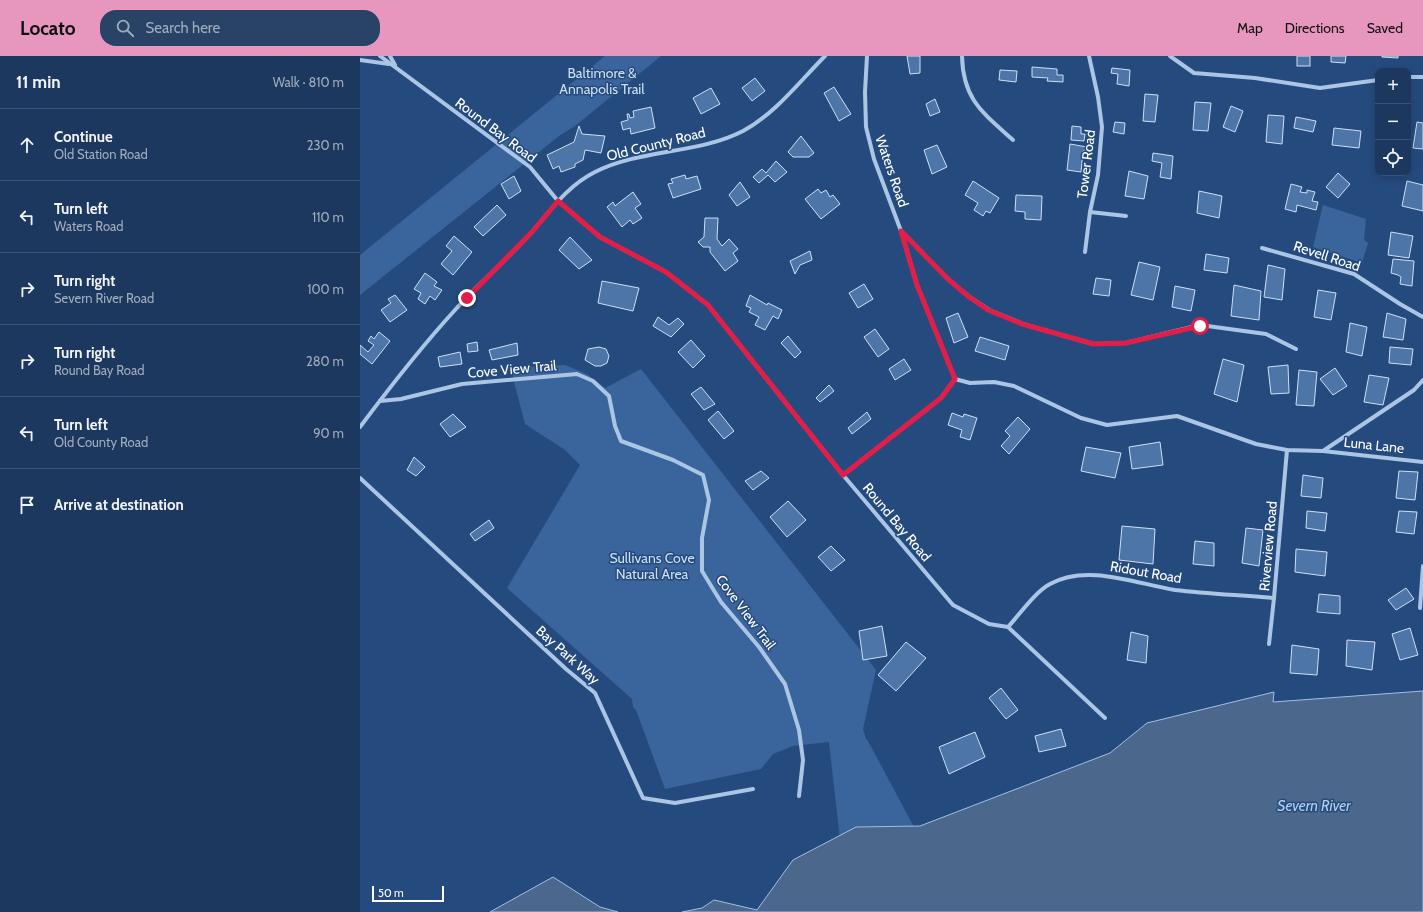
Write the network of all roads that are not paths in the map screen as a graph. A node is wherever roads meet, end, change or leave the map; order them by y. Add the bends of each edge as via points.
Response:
1 (380, 56) edge
2 (390, 56) edge
3 (824, 56) edge
4 (867, 56) edge
5 (962, 56) edge
6 (1089, 56) edge
7 (1170, 56) edge
8 (360, 60) edge
9 (392, 64) junction
10 (396, 68) junction
11 (1411, 77) edge
12 (1423, 77) edge
13 (1375, 80) edge
14 (1013, 140) dead end
15 (558, 201) junction
16 (1090, 212) junction
17 (1126, 216) dead end
18 (901, 231) junction
19 (1262, 248) dead end
20 (1085, 252) dead end
21 (1423, 317) edge
22 (1296, 349) dead end
23 (955, 379) junction
24 (1423, 380) edge
25 (380, 401) junction
26 (360, 427) edge
27 (1287, 450) junction
28 (1323, 451) junction
29 (1423, 462) edge
30 (843, 475) junction
31 (360, 478) edge
32 (1423, 566) edge
33 (1274, 598) junction
34 (1420, 608) dead end
35 (1008, 627) junction
36 (1269, 644) dead end
37 (1105, 718) dead end
38 (753, 789) dead end
39 (799, 796) dead end

1 - 9 street, Round Bay Road
2 - 10 street
3 - 15 street, Old County Road via 783,101 762,120 742,132 616,164 595,172 574,185
4 - 18 street, Waters Road via 866,127 874,159
5 - 14 street via 968,90 977,107
6 - 16 street, Tower Road via 1102,127 1098,175
7 - 13 street via 1194,73 1255,78 1320,88
8 - 9 street
9 - 10 street, Round Bay Road
10 - 15 street, Round Bay Road via 530,167
11 - 12 street
15 - 25 street, Old County Road via 531,233 421,347
15 - 30 street, Round Bay Road via 600,237 666,272 708,305
16 - 17 street
16 - 20 street, Tower Road
18 - 22 street via 968,296 988,310 1022,324 1094,344 1126,343 1200,326 1266,334
18 - 23 street, Waters Road via 917,285
19 - 21 street, Revell Road via 1354,274
23 - 27 street, Luna Lane via 970,383 994,382 1014,386 1067,413 1107,425 1177,416 1256,444
23 - 30 street via 941,398
24 - 28 street via 1414,390
25 - 26 street, Old County Road
25 - 39 street, Cove View Trail via 401,399 462,384 577,374 593,381 609,396 615,426 622,441 673,460 703,475 709,500 702,538 702,571 721,602 785,684 798,730 803,760
27 - 28 street, Luna Lane
27 - 33 street, Riverview Road
28 - 29 street, Luna Lane
30 - 35 street, Round Bay Road via 953,605 989,624
31 - 38 street, Bay Park Way via 566,669 595,692 643,798 675,803
32 - 34 street
33 - 35 street, Ridout Road via 1176,590 1107,575 1080,576 1064,578 1050,584
33 - 36 street, Riverview Road
35 - 37 street

